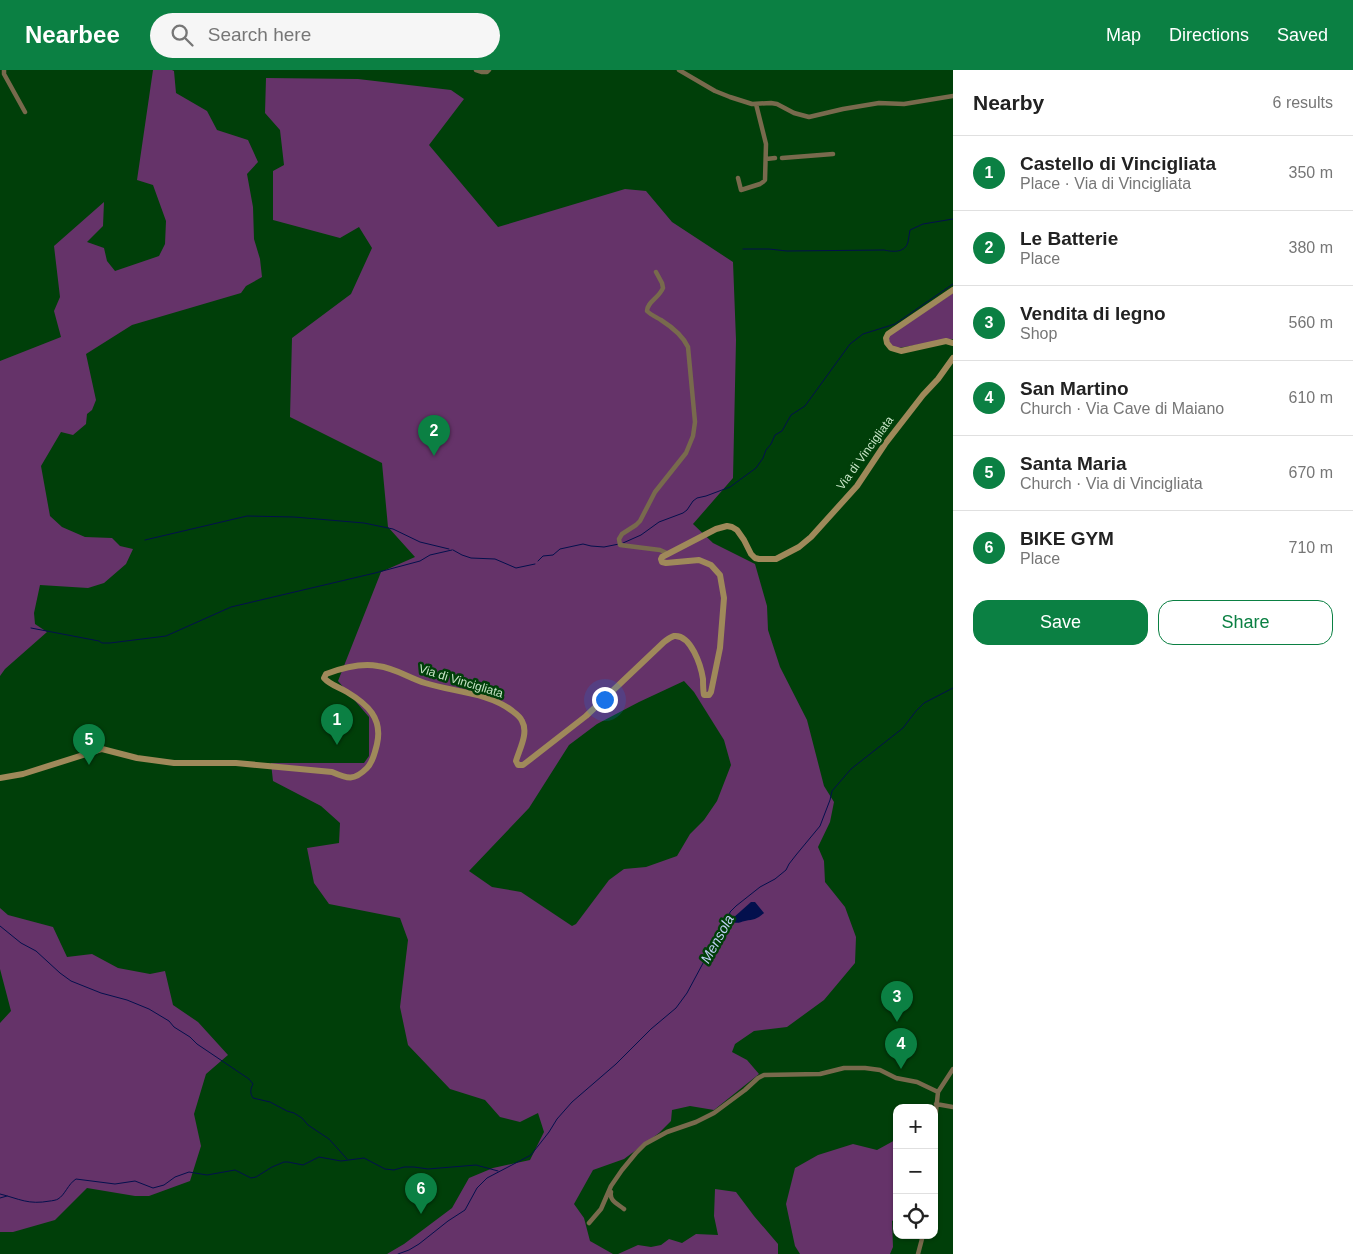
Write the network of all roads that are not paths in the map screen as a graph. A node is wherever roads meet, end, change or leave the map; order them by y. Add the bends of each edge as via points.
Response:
1 (4, 70) edge
2 (476, 70) edge
3 (490, 70) edge
4 (679, 70) edge
5 (953, 96) edge
6 (756, 104) junction
7 (24, 112) dead end
8 (833, 154) dead end
9 (775, 158) dead end
10 (782, 158) dead end
11 (766, 159) junction
12 (738, 178) dead end
13 (656, 272) dead end
14 (953, 290) edge
15 (953, 343) edge
16 (953, 358) edge
17 (669, 554) junction
18 (0, 778) edge
19 (953, 1069) edge
20 (938, 1092) junction
21 (936, 1104) edge
22 (938, 1104) edge
23 (953, 1107) edge
24 (612, 1186) junction
25 (624, 1209) dead end
26 (590, 1223) dead end
27 (922, 1239) edge
28 (918, 1254) edge

1 - 7 street
2 - 3 street
4 - 6 street via 715,91
5 - 6 street via 904,104 879,103 809,117 777,104
6 - 11 street via 766,144
8 - 10 street
9 - 11 street
11 - 12 street via 763,182 741,190
13 - 17 street via 663,288 646,308 649,314 685,340 695,422 686,454 655,492 640,521 622,534 620,543
14 - 15 street via 886,338 891,348 901,351 946,341
16 - 17 street, Via di Vincigliata via 885,444 857,486 799,547 776,559 759,560 751,554 737,530 727,526
17 - 18 street, Via di Vincigliata via 662,557 662,562 698,560 711,565 720,575 724,598 720,648 709,695 704,695 695,653 682,638 670,638 586,716 523,765 516,761 525,733 523,722 506,707 474,694 424,683 394,669 363,665 332,671 324,678 366,705 377,719 379,736 374,755 369,766 359,775 346,778 332,772 236,763 174,763 102,749
19 - 20 street
20 - 21 street
20 - 24 street via 917,1082 865,1068 844,1068 820,1074 764,1075 714,1113 645,1144
22 - 23 street
24 - 25 street via 611,1199
24 - 26 street
27 - 28 street

